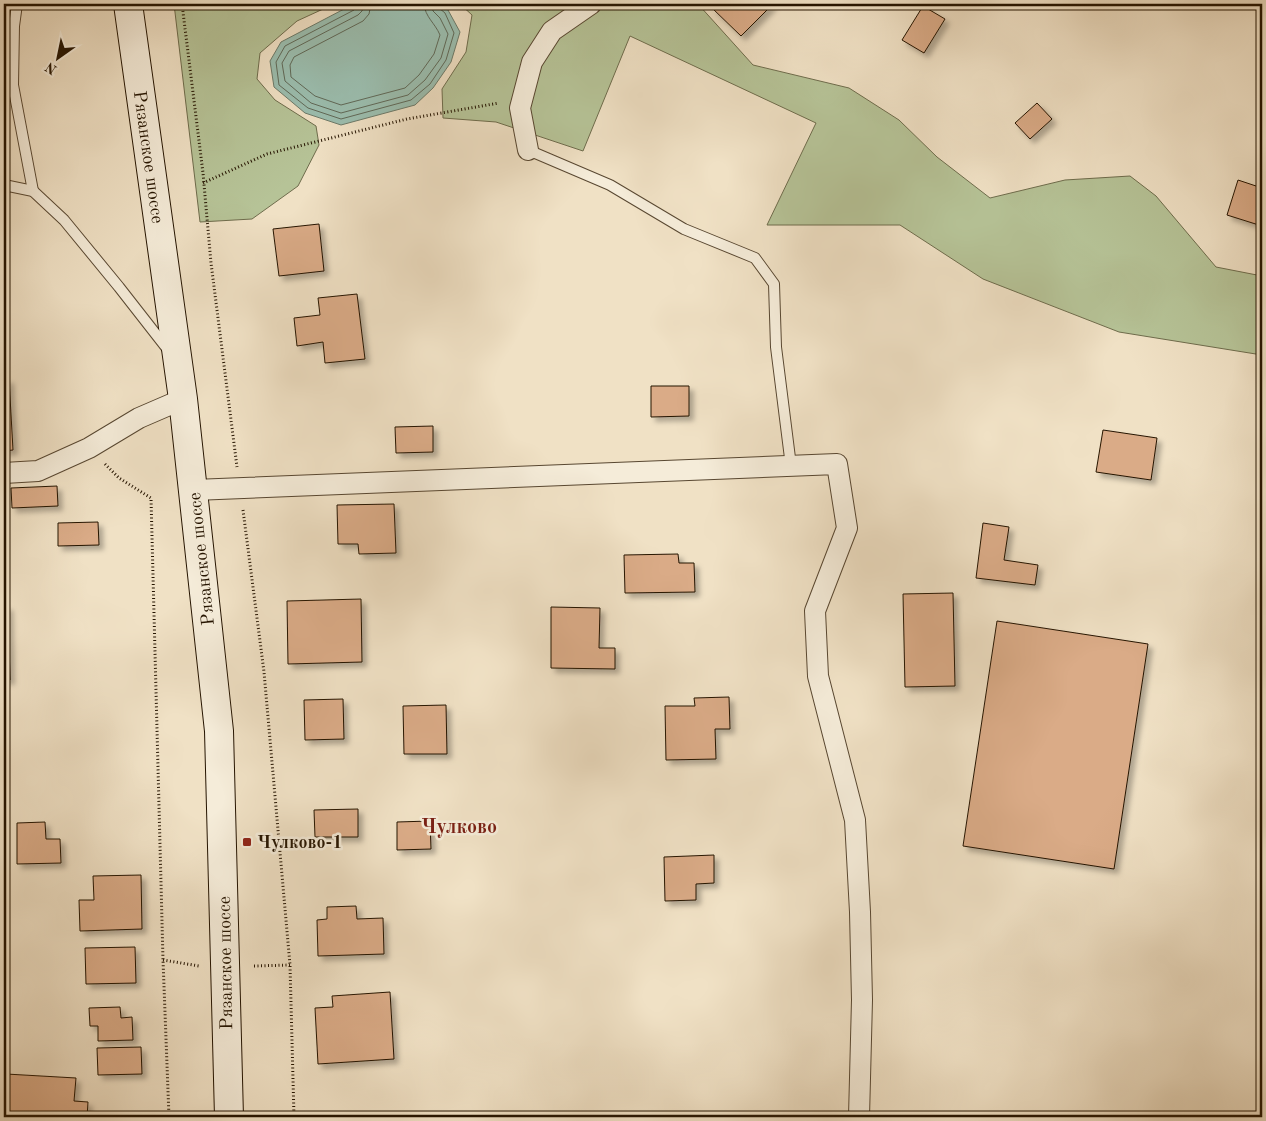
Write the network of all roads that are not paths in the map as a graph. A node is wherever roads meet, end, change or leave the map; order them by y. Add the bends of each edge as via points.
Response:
1 (17, 4) edge
2 (128, 4) edge
3 (591, 4) edge
4 (528, 150) joint
5 (4, 185) edge
6 (34, 191) junction
7 (178, 362) junction
8 (184, 399) junction
9 (791, 466) junction
10 (4, 473) edge
11 (194, 490) junction
12 (228, 1117) edge
13 (859, 1117) edge

1 - 6 lane via 13,85
2 - 7 main road, Рязанское шоссе
3 - 4 street via 552,31 532,62 520,108
4 - 9 lane via 610,185 684,229 755,258 774,284 776,347
5 - 6 lane
6 - 7 lane via 64,220
7 - 8 main road, Рязанское шоссе
8 - 10 street via 139,418 88,448 38,471
8 - 11 main road, Рязанское шоссе
9 - 11 street
9 - 13 street via 837,464 847,528 815,611 818,676 855,820 862,1000
11 - 12 main road, Рязанское шоссе via 219,731

